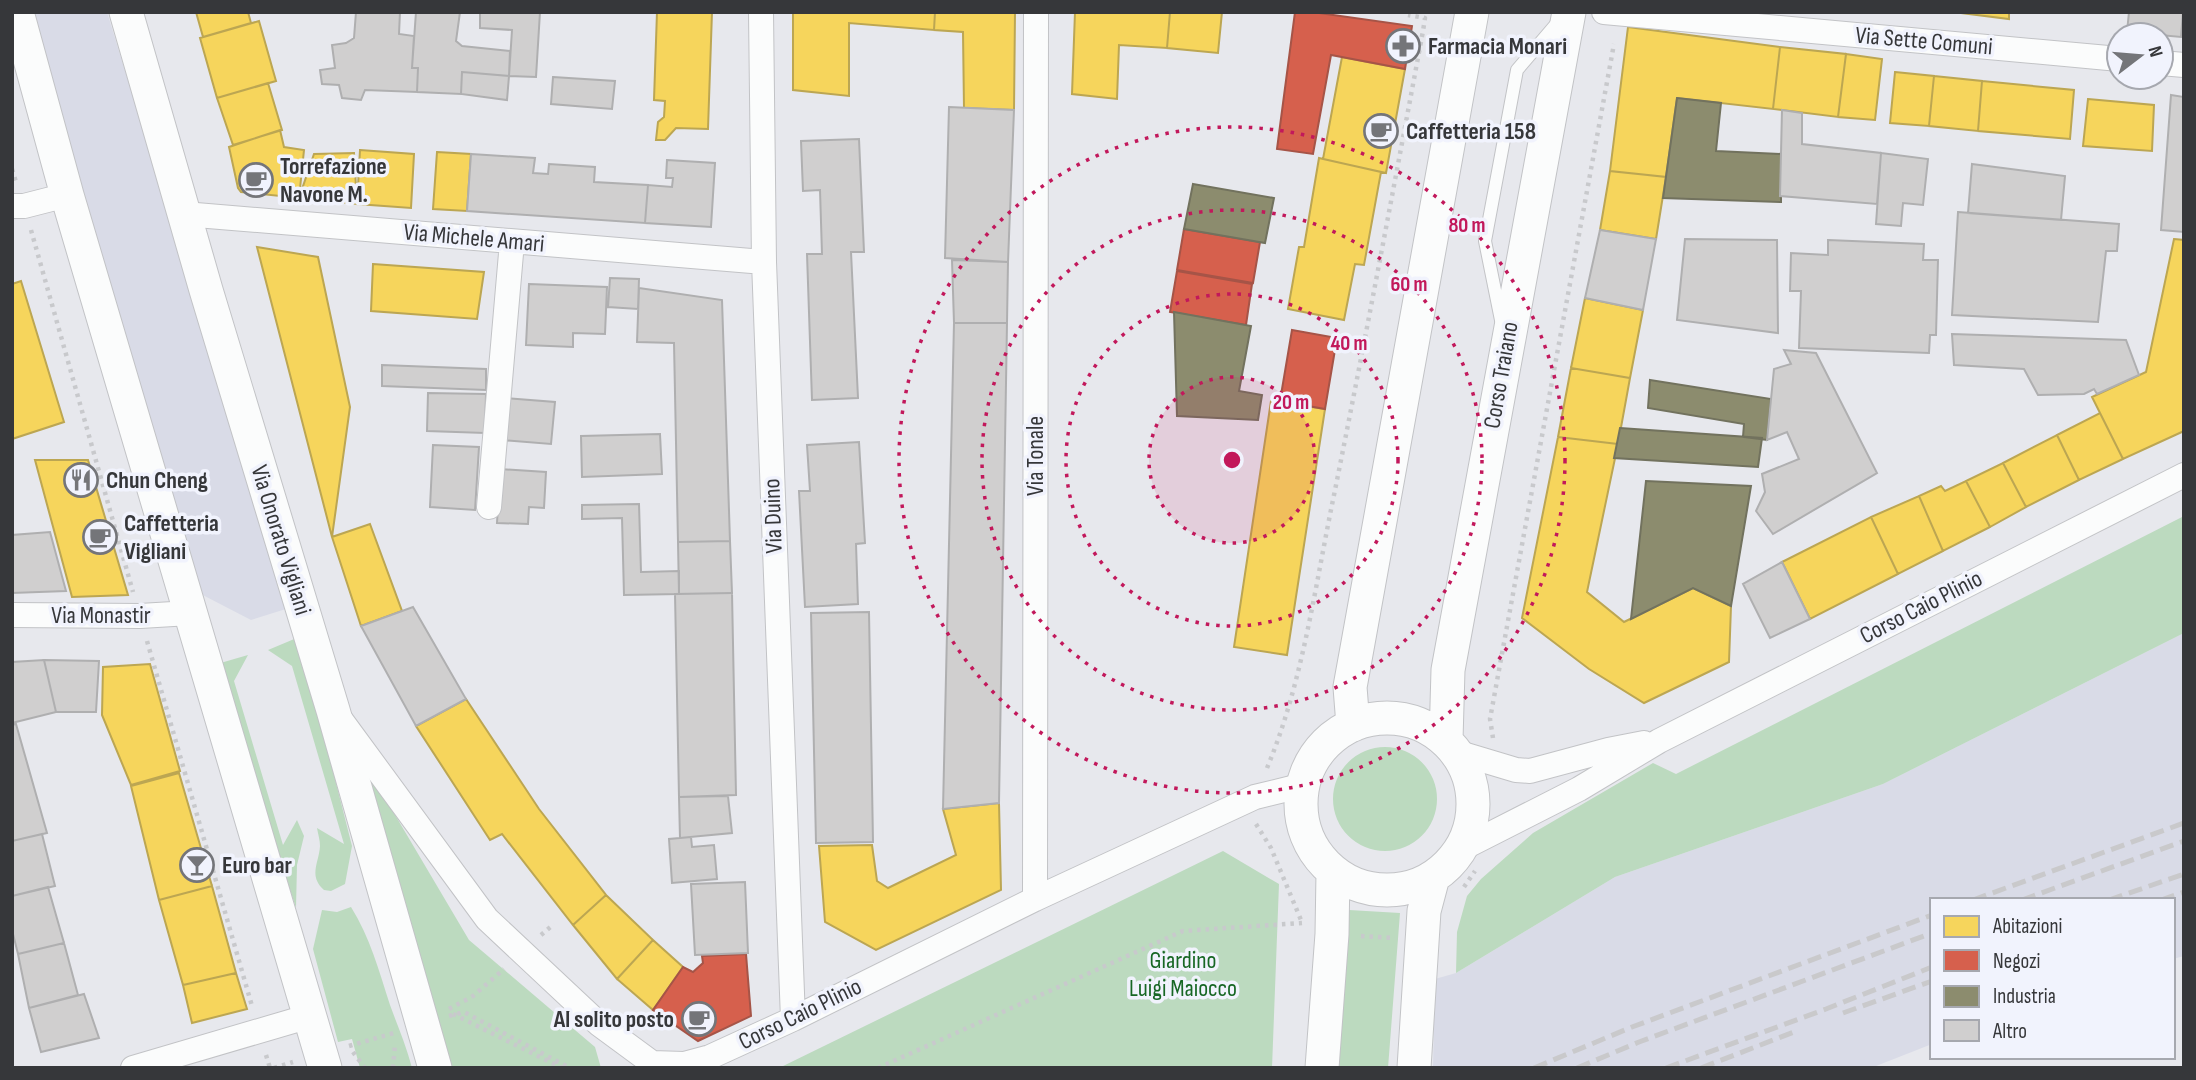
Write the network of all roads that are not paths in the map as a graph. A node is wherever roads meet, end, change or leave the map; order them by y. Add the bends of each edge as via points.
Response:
1 (17, 12) edge
2 (126, 12) edge
3 (761, 12) edge
4 (1036, 12) edge
5 (1472, 12) edge
6 (1568, 12) edge
7 (1604, 12) edge
8 (2105, 58) edge
9 (67, 195) junction
10 (12, 206) edge
11 (184, 214) junction
12 (512, 242) junction
13 (764, 262) junction
14 (2184, 475) edge
15 (489, 507) dead end
16 (190, 613) junction
17 (12, 615) edge
18 (333, 710) junction
19 (1353, 725) junction
20 (1659, 741) junction
21 (1451, 746) junction
22 (1304, 785) junction
23 (1470, 857) junction
24 (1332, 873) junction
25 (1447, 884) junction
26 (1035, 900) junction
27 (310, 1016) junction
28 (793, 1019) junction
29 (337, 1057) edge
30 (133, 1068) edge
31 (435, 1068) edge
32 (1322, 1068) edge
33 (1414, 1068) edge

1 - 9 main road
2 - 11 main road, Via Onorato Vigliani
3 - 13 street, Via Duino
4 - 26 street, Via Tonale
5 - 19 main road via 1350,687
6 - 21 main road, Corso Traiano via 1448,670
7 - 8 street, Via Sette Comuni
9 - 10 street
9 - 16 main road
11 - 12 street, Via Michele Amari
11 - 18 main road, Via Onorato Vigliani
12 - 13 street, Via Michele Amari
12 - 15 street
13 - 28 street, Via Duino
14 - 20 street, Corso Caio Plinio
16 - 17 street, Via Monastir
16 - 27 main road
18 - 28 street, Corso Caio Plinio via 487,919 599,1024 652,1063 684,1064 710,1057
18 - 31 main road, Via Onorato Vigliani via 413,1025
19 - 21 main road via 1373,720 1408,721 1425,726
19 - 22 main road via 1318,747
20 - 21 street, Corso Caio Plinio via 1530,771
20 - 23 street, Corso Caio Plinio
21 - 23 main road via 1463,761 1473,807
22 - 24 main road via 1308,836
22 - 26 street, Corso Caio Plinio via 1255,797
23 - 25 main road
24 - 25 main road via 1388,890
24 - 32 main road via 1317,929
25 - 33 main road via 1424,911
26 - 28 street, Corso Caio Plinio
27 - 29 main road
27 - 30 street

